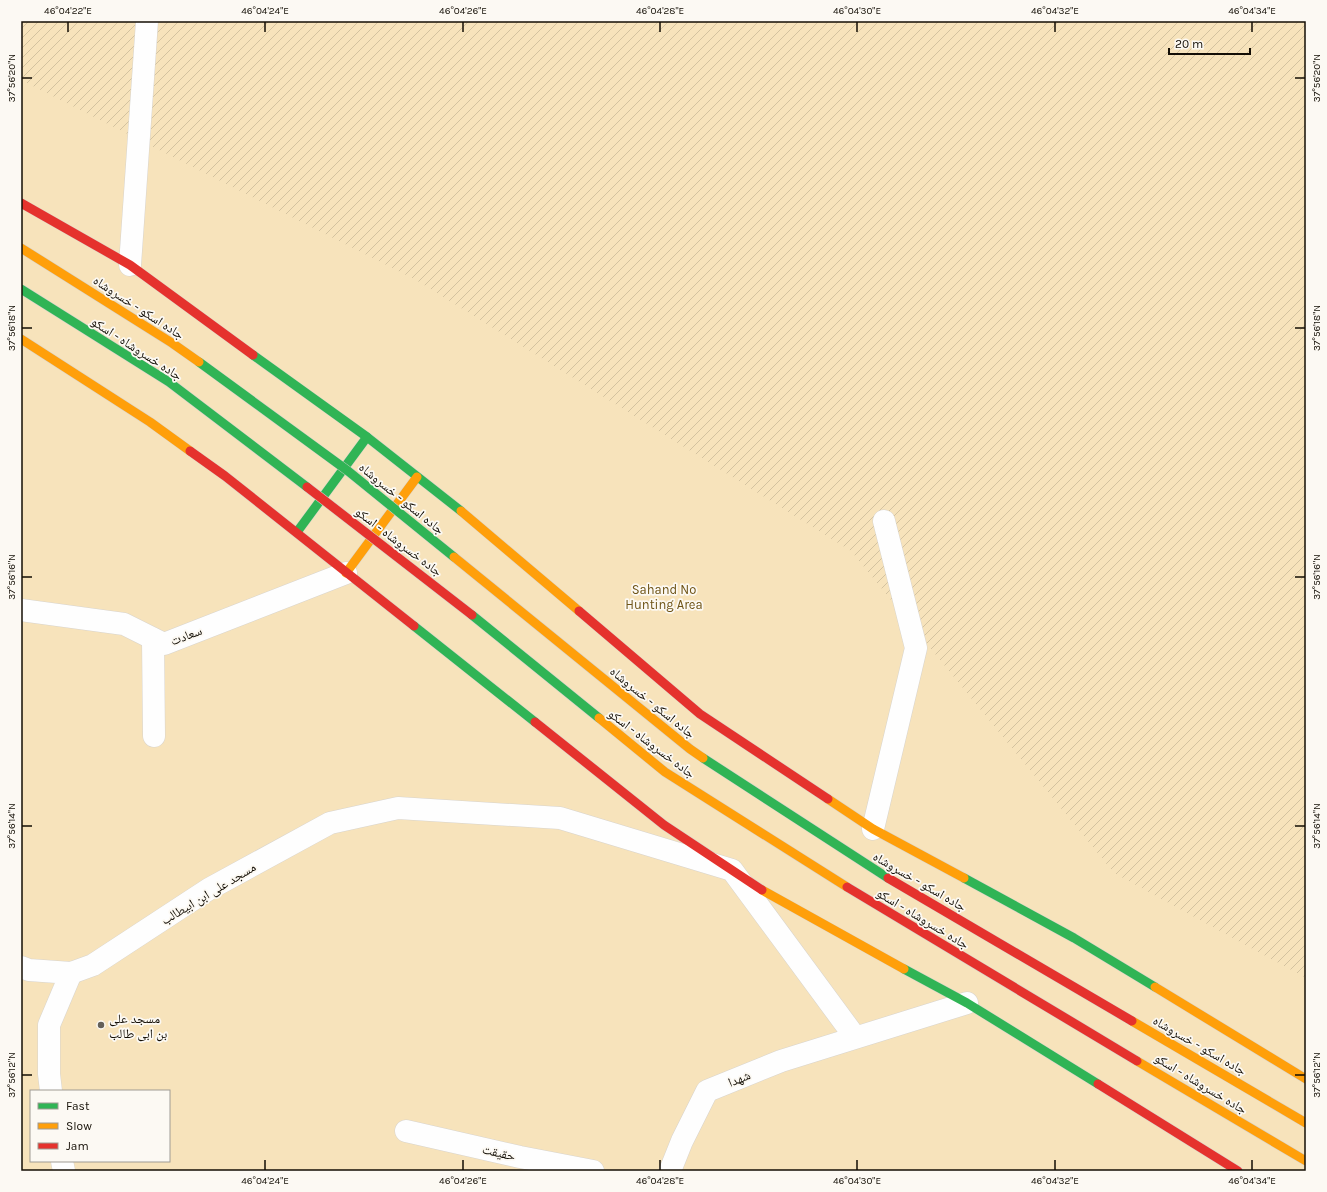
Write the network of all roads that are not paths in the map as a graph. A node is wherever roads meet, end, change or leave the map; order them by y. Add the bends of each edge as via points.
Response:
1 (147, 21) edge
2 (21, 204) edge
3 (21, 248) edge
4 (130, 265) junction
5 (21, 289) edge
6 (21, 339) edge
7 (367, 437) junction
8 (417, 477) junction
9 (884, 521) dead end
10 (297, 532) junction
11 (346, 573) junction
12 (21, 610) edge
13 (153, 639) junction
14 (154, 736) dead end
15 (873, 830) junction
16 (732, 870) junction
17 (21, 967) edge
18 (71, 972) junction
19 (967, 1003) junction
20 (854, 1037) junction
21 (1306, 1079) edge
22 (51, 1090) edge
23 (1306, 1123) edge
24 (406, 1131) dead end
25 (1306, 1161) edge
26 (593, 1171) edge
27 (670, 1171) edge
28 (1238, 1171) edge

1 - 4 street
2 - 4 main road
3 - 23 main road, جاده اسکو - خسروشاه, bridge via 172,343 348,471 690,749 869,867
4 - 7 main road
5 - 25 main road, جاده خسروشاه - اسکو, bridge via 175,387 429,580 665,772 890,914
6 - 10 main road via 150,422
7 - 8 main road
7 - 10 main road
8 - 11 main road
8 - 15 main road via 474,521 700,714
9 - 15 street via 916,648
10 - 11 main road
11 - 13 street, سعادت via 164,644
11 - 16 main road via 664,825
12 - 13 street, سعادت via 124,624
13 - 14 street
15 - 21 main road via 1074,938
16 - 18 street, مسجد علی ابن ابیطالب via 560,818 398,808 330,823 209,889 93,965
16 - 19 main road via 826,927
16 - 20 street
17 - 18 street, مسجد علی ابن ابیطالب via 30,970
18 - 22 street via 49,1024
19 - 20 street, شهدا
19 - 28 main road
20 - 27 street, شهدا via 781,1061 707,1091
24 - 26 street, حقیقت

